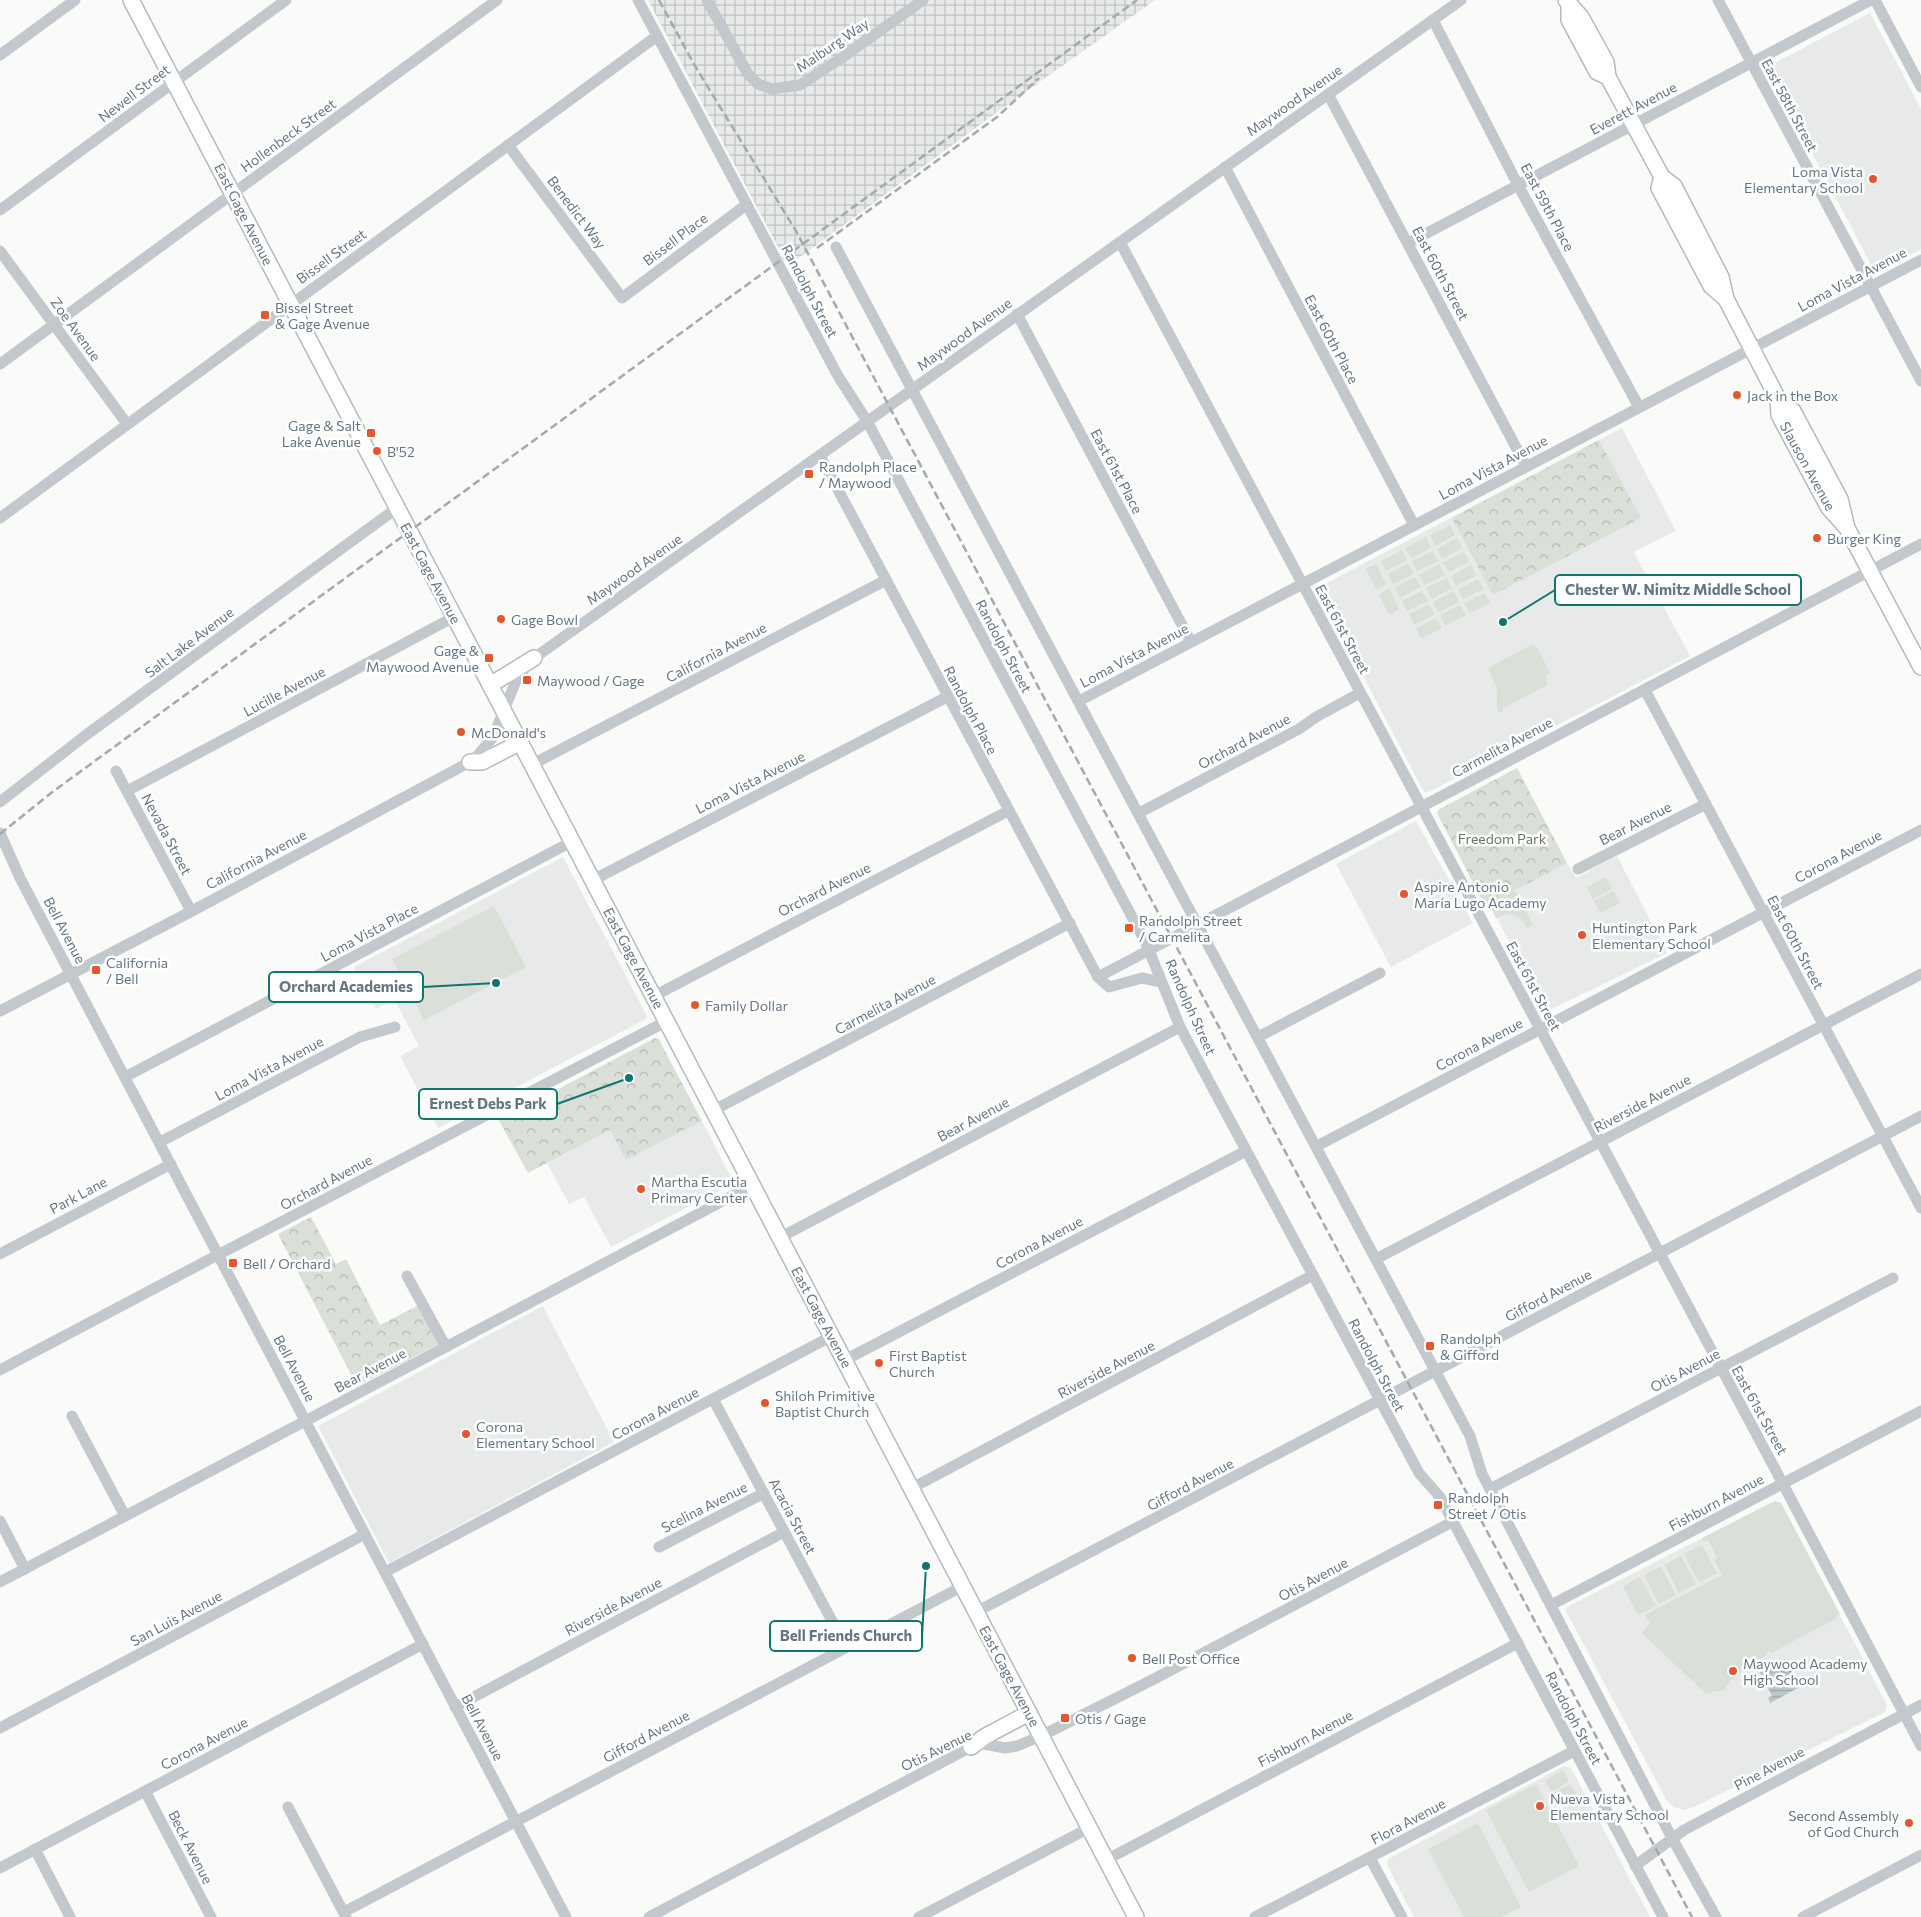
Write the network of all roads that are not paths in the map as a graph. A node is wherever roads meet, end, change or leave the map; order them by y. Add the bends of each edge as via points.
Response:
1 (75, 0) edge
2 (131, 0) edge
3 (286, 0) edge
4 (497, 0) edge
5 (638, 0) edge
6 (707, 0) edge
7 (923, 0) edge
8 (1461, 0) edge
9 (1718, 0) edge
10 (1873, 0) edge
11 (1568, 2) edge
12 (1433, 20) junction
13 (657, 36) junction
14 (0, 55) edge
15 (1751, 63) junction
16 (174, 82) junction
17 (1921, 87) edge
18 (1328, 94) junction
19 (1634, 125) junction
20 (508, 145) junction
21 (1224, 167) junction
22 (1518, 185) junction
23 (233, 194) junction
24 (746, 205) junction
25 (0, 210) edge
26 (1120, 242) junction
27 (1408, 243) junction
28 (836, 248) dead end
29 (0, 251) edge
30 (1921, 260) edge
31 (1869, 286) junction
32 (622, 298) joint
33 (291, 304) junction
34 (1017, 314) junction
35 (54, 324) junction
36 (1752, 348) junction
37 (0, 364) edge
38 (1921, 381) edge
39 (913, 390) junction
40 (1638, 407) junction
41 (867, 421) junction
42 (127, 424) junction
43 (820, 456) junction
44 (1526, 466) junction
45 (397, 508) junction
46 (0, 518) edge
47 (1414, 525) junction
48 (1921, 544) edge
49 (1870, 570) junction
50 (886, 580) junction
51 (1302, 584) junction
52 (454, 617) junction
53 (1191, 642) junction
54 (534, 658) junction
55 (1921, 667) edge
56 (490, 685) junction
57 (1645, 690) junction
58 (1360, 693) junction
59 (947, 697) junction
60 (1079, 701) junction
61 (504, 710) junction
62 (521, 742) junction
63 (470, 762) junction
64 (532, 764) junction
65 (116, 771) dead end
66 (127, 791) junction
67 (0, 802) edge
68 (1706, 804) junction
69 (1421, 807) junction
70 (1008, 811) junction
71 (1139, 813) junction
72 (1921, 830) edge
73 (0, 833) edge
74 (573, 841) junction
75 (1578, 868) dead end
76 (593, 880) junction
77 (191, 911) junction
78 (1763, 912) junction
79 (1070, 923) junction
80 (1198, 924) junction
81 (1149, 950) junction
82 (71, 973) junction
83 (1380, 973) dead end
84 (1921, 974) edge
85 (1098, 978) junction
86 (1161, 982) junction
87 (654, 996) junction
88 (0, 1011) edge
89 (667, 1021) junction
90 (1824, 1025) junction
91 (395, 1027) dead end
92 (1180, 1027) junction
93 (1540, 1029) junction
94 (1258, 1037) junction
95 (126, 1077) junction
96 (714, 1110) junction
97 (1921, 1116) edge
98 (1883, 1136) junction
99 (160, 1142) junction
100 (1600, 1142) junction
101 (1317, 1146) junction
102 (1246, 1150) junction
103 (171, 1164) junction
104 (753, 1185) junction
105 (1921, 1208) edge
106 (781, 1237) junction
107 (1660, 1253) junction
108 (0, 1254) edge
109 (218, 1255) junction
110 (1376, 1259) junction
111 (1313, 1275) junction
112 (407, 1276) dead end
113 (1893, 1278) dead end
114 (832, 1336) junction
115 (446, 1347) junction
116 (845, 1360) junction
117 (1720, 1369) junction
118 (0, 1370) edge
119 (1436, 1371) junction
120 (713, 1399) junction
121 (1380, 1401) junction
122 (1921, 1411) edge
123 (72, 1416) dead end
124 (306, 1421) junction
125 (1783, 1484) junction
126 (912, 1488) junction
127 (1490, 1489) junction
128 (764, 1493) junction
129 (125, 1516) junction
130 (0, 1521) edge
131 (1454, 1521) junction
132 (784, 1532) junction
133 (365, 1534) junction
134 (659, 1547) dead end
135 (25, 1569) junction
136 (385, 1572) junction
137 (0, 1582) edge
138 (963, 1586) junction
139 (1551, 1605) junction
140 (976, 1612) junction
141 (423, 1644) junction
142 (1518, 1644) junction
143 (846, 1648) junction
144 (1921, 1705) edge
145 (455, 1707) junction
146 (1030, 1713) junction
147 (1904, 1714) junction
148 (0, 1728) edge
149 (1041, 1736) junction
150 (1921, 1746) edge
151 (971, 1747) junction
152 (1574, 1751) junction
153 (145, 1791) junction
154 (288, 1807) dead end
155 (516, 1822) junction
156 (1089, 1828) junction
157 (1672, 1838) junction
158 (36, 1849) junction
159 (1921, 1855) edge
160 (1370, 1858) junction
161 (1106, 1860) junction
162 (1635, 1866) junction
163 (0, 1868) edge
164 (345, 1915) edge
165 (70, 1917) edge
166 (211, 1917) edge
167 (566, 1917) edge
168 (649, 1917) edge
169 (919, 1917) edge
170 (1136, 1917) edge
171 (1255, 1917) edge
172 (1402, 1917) edge
173 (1663, 1917) edge
174 (1716, 1917) edge
175 (1803, 1917) edge

1 - 14 street
2 - 16 main road, East Gage Avenue
3 - 16 street, Newell Street
4 - 23 street, Hollenbeck Street
5 - 13 street, Randolph Street
6 - 7 street, Malburg Way via 748,74 758,84 772,89 800,85
8 - 12 street, Maywood Avenue
9 - 15 street, East 58th Street
10 - 15 street, Everett Avenue
10 - 17 street
11 - 19 main road, Slauson Avenue via 1581,17 1606,62 1608,77
12 - 18 street, Maywood Avenue
12 - 22 street, East 59th Place
13 - 20 street, Bissell Street
13 - 24 street, Randolph Street
15 - 19 street, Everett Avenue
15 - 31 street, East 58th Street
16 - 23 main road, East Gage Avenue
16 - 25 street, Newell Street
18 - 21 street, Maywood Avenue
18 - 27 street, East 60th Street
19 - 22 street, Everett Avenue
19 - 36 main road, Slauson Avenue via 1662,176 1674,186 1722,277 1726,298
20 - 32 street, Benedict Way
20 - 33 street, Bissell Street
21 - 26 street, Maywood Avenue
21 - 47 street, East 60th Place
22 - 27 street, Everett Avenue
22 - 40 street, East 59th Place
23 - 33 main road, East Gage Avenue
23 - 35 street, Hollenbeck Street
24 - 32 street, Bissell Place
24 - 41 street, Randolph Street via 838,376
26 - 34 street, Maywood Avenue
26 - 51 street, East 61st Street
27 - 44 street, East 60th Street
28 - 39 street
29 - 35 street, Zoe Avenue
30 - 31 street, Loma Vista Avenue
31 - 36 street, Loma Vista Avenue
31 - 38 street, East 58th Street
33 - 42 street, Bissell Street
33 - 45 main road, East Gage Avenue
34 - 39 street, Maywood Avenue
34 - 53 street, East 61st Place
35 - 37 street, Hollenbeck Street
35 - 42 street, Zoe Avenue
36 - 40 street, Loma Vista Avenue
36 - 49 main road, Slauson Avenue via 1778,399 1780,415 1825,502 1847,528
39 - 41 street, Maywood Avenue
39 - 60 street
40 - 44 street, Loma Vista Avenue
41 - 43 street, Maywood Avenue
41 - 81 street, Randolph Street
42 - 46 street, Bissell Street
43 - 50 street, Randolph Place
43 - 54 street, Maywood Avenue
44 - 47 street, Loma Vista Avenue
45 - 52 main road, East Gage Avenue
45 - 67 street, Salt Lake Avenue via 86,735
47 - 51 street, Loma Vista Avenue
48 - 49 street, Carmelita Avenue
49 - 55 main road, Slauson Avenue
49 - 57 street, Carmelita Avenue
50 - 59 street, Randolph Place
50 - 64 street, California Avenue
51 - 53 street, Loma Vista Avenue
51 - 58 street, East 61st Street
52 - 56 main road, East Gage Avenue
52 - 66 street, Lucille Avenue
53 - 60 street, Loma Vista Avenue
54 - 56 main road
54 - 61 street, Maywood Avenue via 522,670
56 - 61 main road, East Gage Avenue
57 - 68 street, East 60th Street
57 - 69 street, Carmelita Avenue
58 - 69 street, East 61st Street
58 - 71 street, Orchard Avenue via 1299,729
59 - 70 street, Randolph Place
59 - 76 street, Loma Vista Avenue
60 - 71 street
61 - 62 main road, East Gage Avenue
61 - 63 street, California Avenue via 493,737
62 - 63 main road via 482,762
62 - 64 main road, East Gage Avenue
63 - 77 street, California Avenue
64 - 74 main road, East Gage Avenue
65 - 66 street, Nevada Street
66 - 77 street, Nevada Street
68 - 75 street, Bear Avenue
68 - 78 street, East 60th Street
69 - 80 street, Carmelita Avenue
69 - 93 street, East 61st Street
70 - 79 street, Randolph Place
70 - 87 street, Orchard Avenue
71 - 80 street
72 - 78 street, Corona Avenue
73 - 82 street, Bell Avenue via 20,878
74 - 76 main road, East Gage Avenue
74 - 95 street, Loma Vista Place
76 - 87 main road, East Gage Avenue
77 - 82 street, California Avenue
78 - 90 street, East 60th Street
78 - 93 street, Corona Avenue
79 - 85 street, Randolph Place
79 - 96 street, Carmelita Avenue
80 - 81 street, Carmelita Avenue
80 - 94 street
81 - 85 street, Carmelita Avenue
81 - 86 street, Randolph Street
82 - 88 street, California Avenue
82 - 95 street, Bell Avenue
83 - 94 street
84 - 90 street, Riverside Avenue
85 - 86 street via 1110,987 1142,978
86 - 92 street, Randolph Street
87 - 89 main road, East Gage Avenue
89 - 96 main road, East Gage Avenue
89 - 109 street, Orchard Avenue
90 - 98 street, East 60th Street
90 - 100 street, Riverside Avenue
91 - 99 street, Loma Vista Avenue via 360,1037
92 - 102 street, Randolph Street
92 - 106 street, Bear Avenue
93 - 100 street, East 61st Street
93 - 101 street, Corona Avenue
94 - 101 street
95 - 99 street, Bell Avenue
96 - 104 main road, East Gage Avenue
97 - 98 street, Gifford Avenue
98 - 105 street, East 60th Street
98 - 107 street, Gifford Avenue
99 - 103 street, Bell Avenue
100 - 107 street, East 61st Street
100 - 110 street, Riverside Avenue
101 - 110 street
102 - 111 street, Randolph Street
102 - 116 street, Corona Avenue
103 - 108 street, Park Lane
103 - 109 street, Bell Avenue
104 - 106 main road, East Gage Avenue
104 - 115 street, Bear Avenue
106 - 114 main road, East Gage Avenue
107 - 117 street, East 61st Street
107 - 119 street, Gifford Avenue
109 - 118 street, Orchard Avenue
109 - 124 street, Bell Avenue
110 - 119 street
111 - 121 street, Randolph Street
111 - 126 street, Riverside Avenue
112 - 115 street
113 - 117 street, Otis Avenue
114 - 116 main road, East Gage Avenue
114 - 120 street, Corona Avenue
115 - 124 street, Bear Avenue
116 - 126 main road, East Gage Avenue
117 - 125 street, East 61st Street
117 - 127 street, Otis Avenue
119 - 121 street, Gifford Avenue
119 - 127 street via 1470,1436
120 - 128 street, Acacia Street
120 - 136 street, Corona Avenue
121 - 131 street, Randolph Street via 1419,1473 1440,1497
121 - 140 street, Gifford Avenue
122 - 125 street, Fishburn Avenue
123 - 129 street
124 - 129 street, Bear Avenue
124 - 133 street, Bell Avenue
125 - 139 street, Fishburn Avenue
125 - 147 street, East 61st Street
126 - 138 main road, East Gage Avenue
127 - 139 street
128 - 132 street, Acacia Street
128 - 134 street, Scelina Avenue
129 - 135 street, Bear Avenue
130 - 135 street
131 - 142 street, Randolph Street
131 - 149 street, Otis Avenue
132 - 143 street, Acacia Street
132 - 145 street, Riverside Avenue
133 - 136 street, Bell Avenue
133 - 148 street, San Luis Avenue
135 - 137 street, Bear Avenue
136 - 141 street, Bell Avenue
138 - 140 main road, East Gage Avenue
138 - 143 street, Gifford Avenue
139 - 157 street
140 - 146 main road, East Gage Avenue
141 - 145 street, Bell Avenue
141 - 153 street, Corona Avenue
142 - 152 street, Randolph Street
142 - 161 street, Fishburn Avenue
143 - 155 street, Gifford Avenue
144 - 147 street, Pine Avenue
145 - 155 street, Bell Avenue
146 - 149 main road, East Gage Avenue
146 - 151 main road
147 - 150 street, East 61st Street
147 - 157 street, Pine Avenue
149 - 151 street, Otis Avenue via 1005,1748 984,1744
149 - 156 main road, East Gage Avenue
151 - 168 street, Otis Avenue
152 - 160 street, Flora Avenue
152 - 162 street, Randolph Street
153 - 158 street, Corona Avenue
153 - 166 street, Beck Avenue
154 - 164 street
155 - 164 street, Gifford Avenue
155 - 167 street, Bell Avenue
156 - 161 main road, East Gage Avenue
156 - 169 street
157 - 162 street, Pine Avenue
157 - 174 street
158 - 163 street, Corona Avenue
158 - 165 street
159 - 175 street
160 - 171 street, Flora Avenue
160 - 172 street
161 - 170 main road, East Gage Avenue
162 - 173 street, Randolph Street

